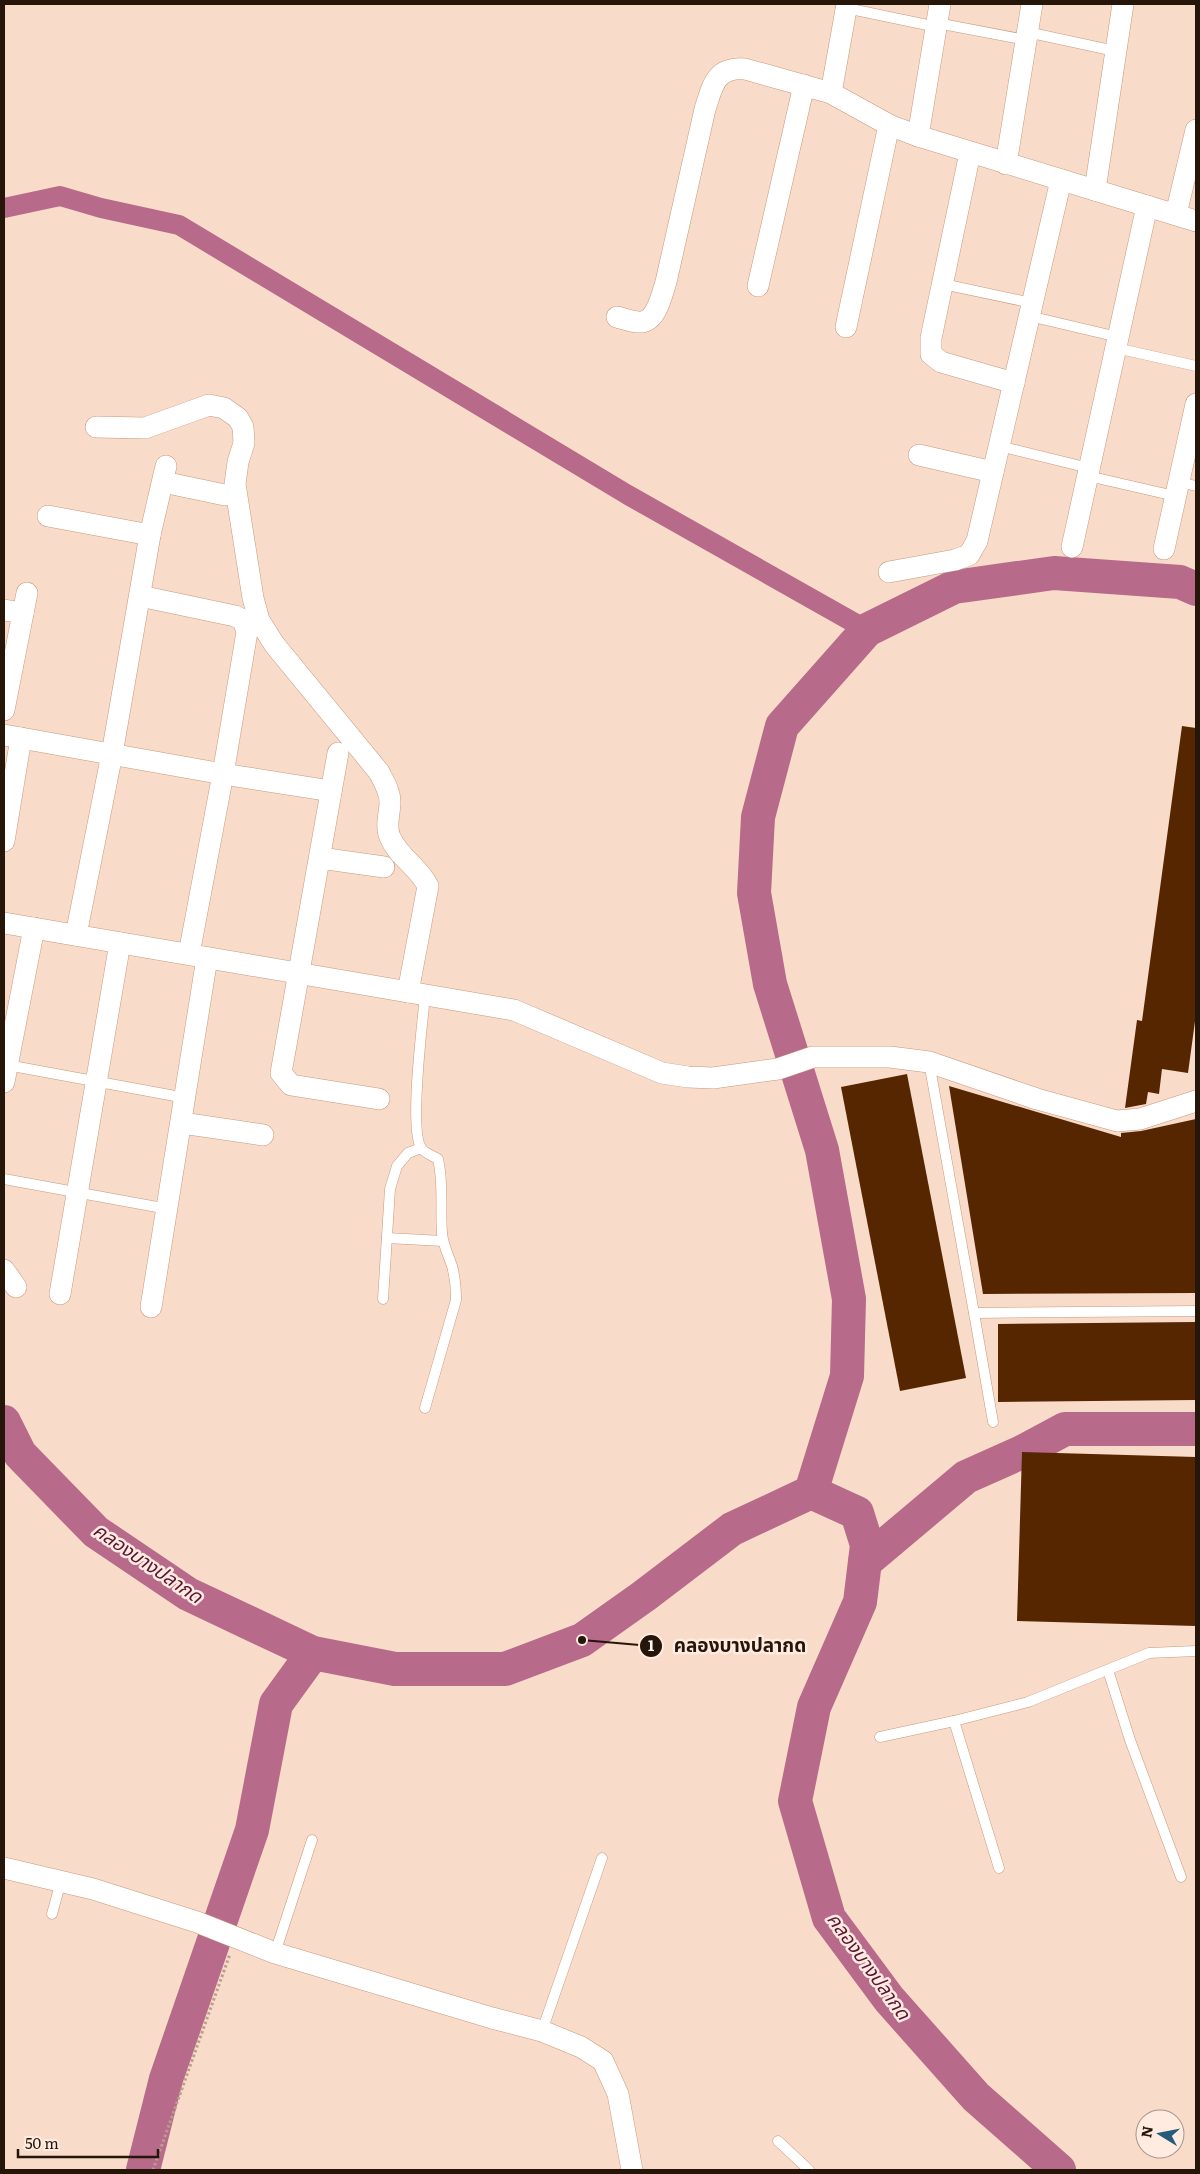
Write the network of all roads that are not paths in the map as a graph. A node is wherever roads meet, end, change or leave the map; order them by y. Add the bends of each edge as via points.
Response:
1 (1032, 4) edge
2 (1123, 4) edge
3 (846, 6) edge
4 (938, 18) edge
5 (1027, 36) junction
6 (1115, 51) junction
7 (804, 85) junction
8 (831, 93) junction
9 (889, 125) junction
10 (1196, 130) edge
11 (918, 136) junction
12 (970, 152) junction
13 (1006, 164) junction
14 (1060, 180) junction
15 (1095, 190) junction
16 (1147, 206) junction
17 (1176, 214) junction
18 (1196, 221) edge
19 (943, 284) junction
20 (758, 286) dead end
21 (1031, 310) junction
22 (618, 317) dead end
23 (846, 327) dead end
24 (1117, 342) junction
25 (1196, 366) edge
26 (1014, 383) junction
27 (1196, 404) edge
28 (96, 427) dead end
29 (999, 446) junction
30 (919, 455) dead end
31 (993, 472) junction
32 (1088, 472) junction
33 (1183, 488) edge
34 (226, 495) dead end
35 (48, 516) dead end
36 (150, 536) junction
37 (1072, 547) dead end
38 (1164, 549) dead end
39 (889, 572) dead end
40 (140, 596) junction
41 (18, 605) edge
42 (4, 710) edge
43 (13, 737) edge
44 (338, 753) dead end
45 (112, 754) junction
46 (224, 774) junction
47 (331, 791) junction
48 (4, 841) edge
49 (320, 858) junction
50 (384, 867) dead end
51 (4, 923) edge
52 (34, 928) junction
53 (76, 935) junction
54 (120, 943) junction
55 (198, 956) junction
56 (299, 974) junction
57 (416, 993) junction
58 (9, 1021) edge
59 (929, 1062) junction
60 (5, 1073) edge
61 (96, 1081) junction
62 (186, 1098) junction
63 (379, 1099) dead end
64 (1196, 1101) edge
65 (182, 1123) junction
66 (262, 1135) dead end
67 (421, 1148) junction
68 (4, 1179) edge
69 (78, 1191) junction
70 (168, 1209) junction
71 (387, 1238) junction
72 (443, 1241) junction
73 (4, 1270) edge
74 (16, 1287) dead end
75 (60, 1294) dead end
76 (383, 1298) dead end
77 (151, 1307) dead end
78 (1196, 1311) edge
79 (974, 1313) junction
80 (425, 1408) dead end
81 (993, 1422) dead end
82 (1196, 1651) edge
83 (1108, 1670) junction
84 (954, 1721) junction
85 (880, 1737) dead end
86 (312, 1840) dead end
87 (602, 1858) dead end
88 (4, 1868) edge
89 (999, 1868) dead end
90 (1181, 1877) dead end
91 (61, 1881) junction
92 (52, 1914) dead end
93 (275, 1953) junction
94 (542, 2031) junction
95 (778, 2142) dead end
96 (632, 2170) edge
97 (809, 2170) edge

1 - 5 street
2 - 6 street
3 - 4 lane
3 - 8 street
4 - 5 lane
4 - 11 street
5 - 6 lane
5 - 13 street
6 - 15 street
7 - 8 street
7 - 20 street
7 - 22 street via 745,68 722,72 712,86 705,109 658,306 649,320 640,323
8 - 9 street
9 - 11 street
9 - 23 street
10 - 17 street
11 - 12 street
12 - 13 street
12 - 19 street
13 - 14 street
14 - 15 street
14 - 21 street
15 - 16 street
16 - 17 street
16 - 24 street
17 - 18 street
19 - 21 lane
19 - 26 street via 931,354 941,362
21 - 24 lane
21 - 26 street
24 - 25 lane
24 - 32 street
26 - 29 street
27 - 33 street
28 - 57 street via 145,428 210,405 224,408 238,418 243,427 244,443 235,484 253,598 260,620 274,644 379,772 390,801 389,835 398,852 422,873 428,886
29 - 31 street
29 - 32 lane
30 - 31 street
31 - 39 street via 977,541 969,555
32 - 33 lane
32 - 37 street
33 - 38 street
34 - 36 street via 164,474
35 - 36 street
36 - 40 street
40 - 45 street
40 - 46 street via 243,620 247,632
41 - 42 street
43 - 45 street
43 - 48 street
44 - 47 street
45 - 46 street
45 - 53 street
46 - 47 street
46 - 55 street
47 - 49 street
49 - 50 street
49 - 56 street
51 - 52 street
52 - 53 street
52 - 58 street
53 - 54 street
54 - 55 street
54 - 61 street
55 - 56 street
55 - 62 street
56 - 57 street
56 - 63 street via 281,1073 292,1085
57 - 59 street via 514,1010 662,1073 688,1077 713,1078 778,1069 813,1057 890,1056
57 - 67 lane via 415,1109 416,1134
58 - 60 street
59 - 64 street via 1037,1099 1117,1120 1140,1119
59 - 79 lane
60 - 61 lane
61 - 62 lane
61 - 69 street
62 - 65 street
65 - 66 street
65 - 70 street
67 - 71 lane via 408,1153 397,1166 390,1189
67 - 72 lane via 438,1160 442,1174
68 - 69 lane
69 - 70 lane
69 - 75 street
70 - 77 street
71 - 72 lane
71 - 76 lane
72 - 80 lane via 456,1284 456,1300
73 - 74 street
78 - 79 lane
79 - 81 lane
82 - 83 lane via 1149,1653
83 - 84 lane via 1028,1702
83 - 90 lane via 1130,1740
84 - 85 lane
84 - 89 lane
86 - 93 lane
87 - 94 lane
88 - 91 street
91 - 92 lane
91 - 93 street via 196,1922
93 - 94 street
94 - 96 street via 581,2047 603,2061 618,2094
95 - 97 lane

